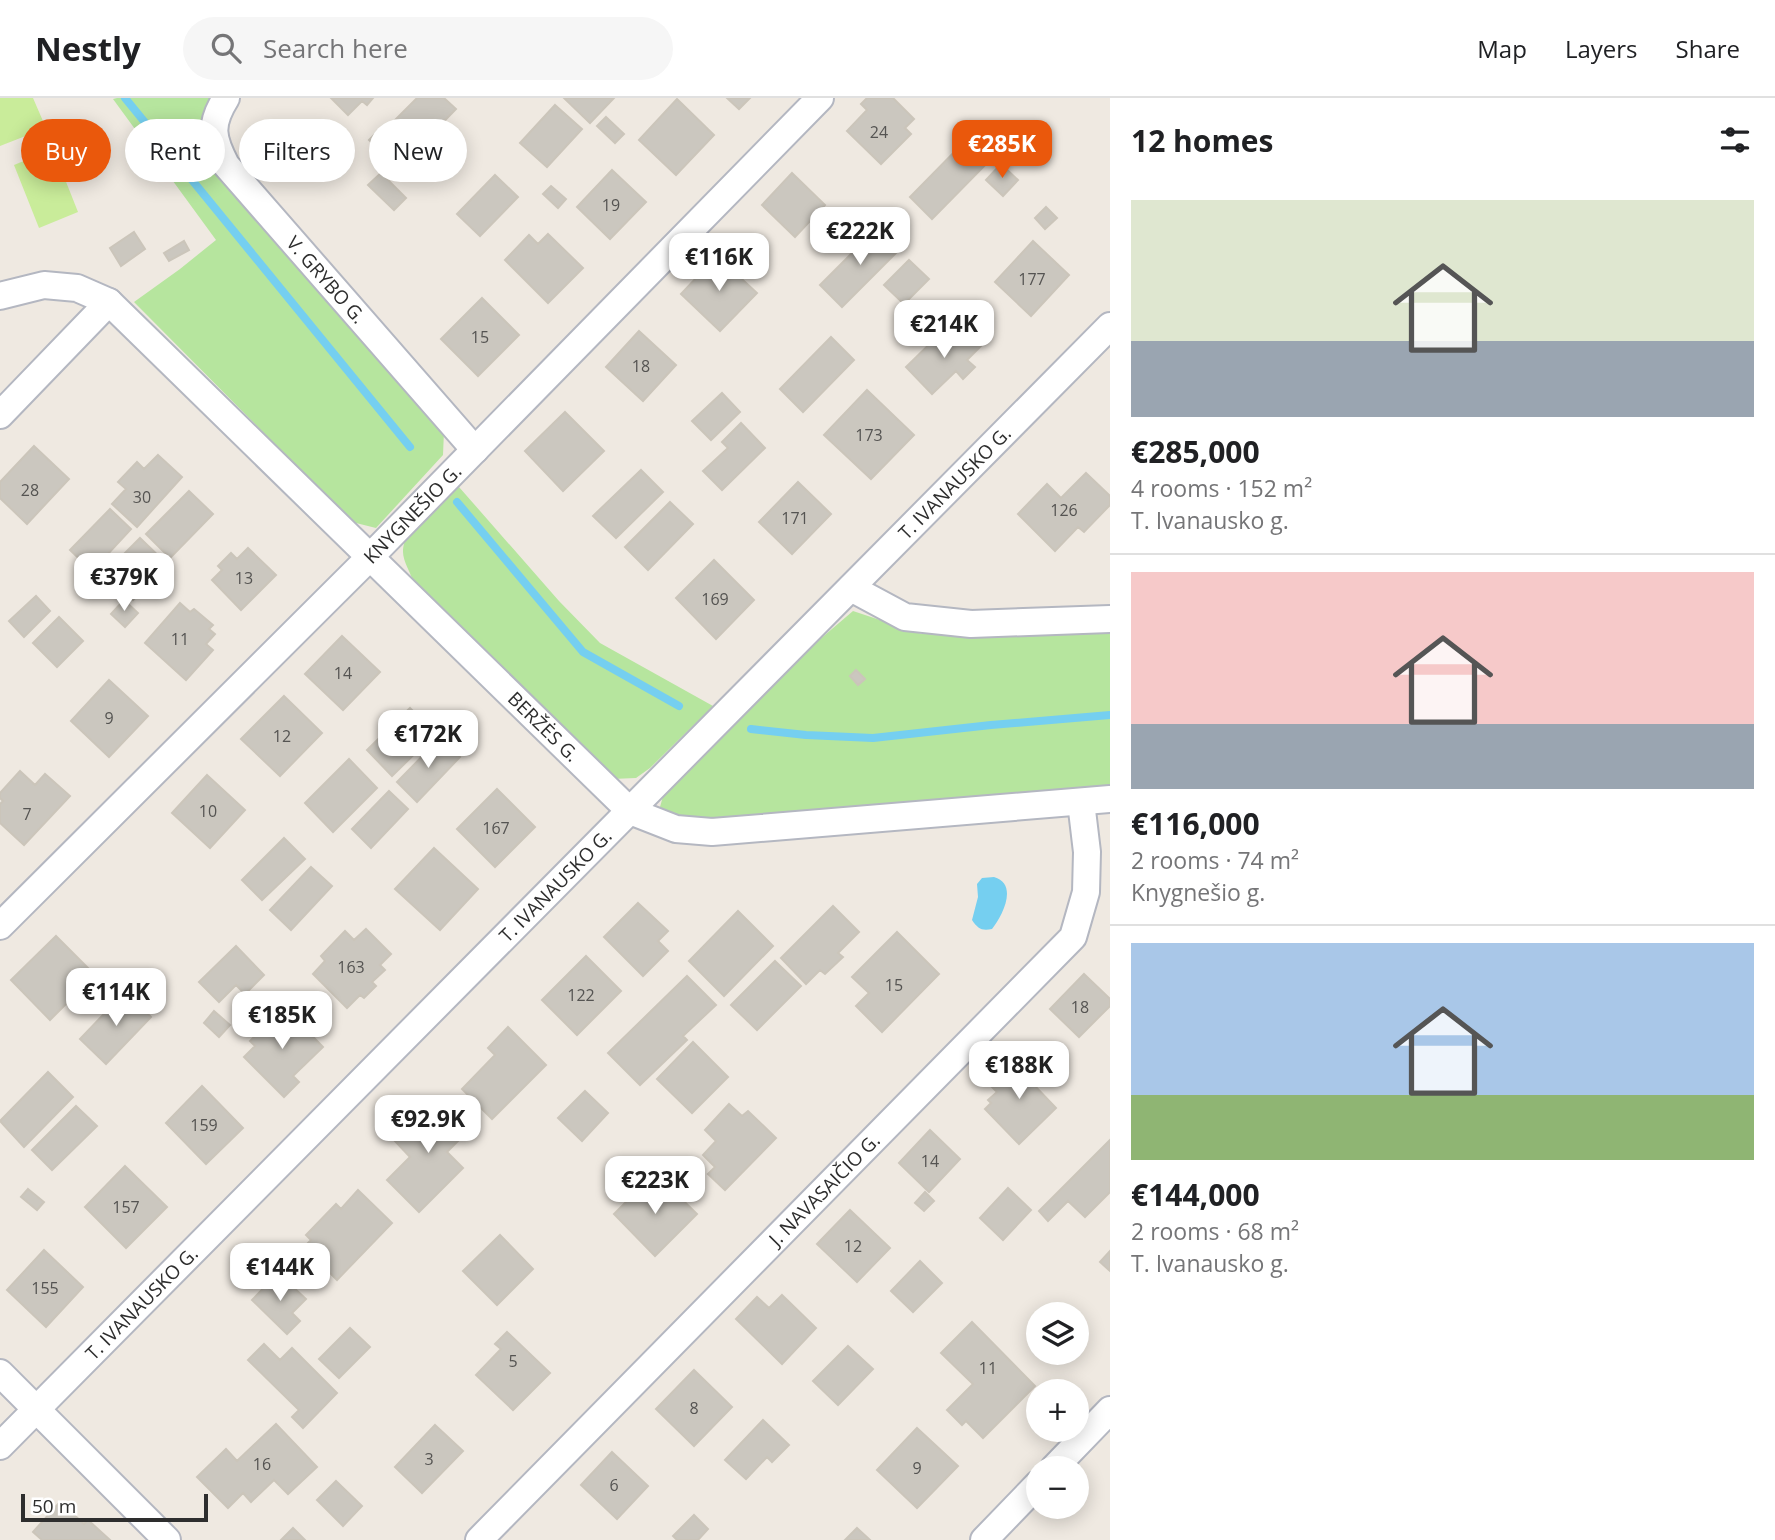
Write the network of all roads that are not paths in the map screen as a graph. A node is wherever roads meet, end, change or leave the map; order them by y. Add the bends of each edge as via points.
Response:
1 (226, 98) edge
2 (820, 98) edge
3 (0, 296) edge
4 (109, 302) junction
5 (1110, 326) edge
6 (0, 415) edge
7 (475, 450) junction
8 (369, 558) junction
9 (851, 587) junction
10 (1110, 619) edge
11 (1110, 799) edge
12 (1081, 802) junction
13 (630, 811) junction
14 (0, 926) edge
15 (0, 1373) edge
16 (37, 1409) junction
17 (1110, 1410) edge
18 (0, 1446) edge
19 (1066, 1456) edge
20 (1026, 1497) edge
21 (167, 1540) edge
22 (479, 1540) edge
23 (984, 1540) edge

1 - 7 street, V. GRYBO G. via 215,114 214,140 226,165
2 - 7 street, KNYGNEŠIO G.
3 - 4 street via 44,285 77,288
4 - 6 street
4 - 8 street, BERŽĖS G.
5 - 9 street, T. IVANAUSKO G.
7 - 8 street, KNYGNEŠIO G.
8 - 13 street, BERŽĖS G.
8 - 14 street, KNYGNEŠIO G.
9 - 10 street via 905,617 971,624
9 - 13 street, T. IVANAUSKO G.
11 - 12 street, BERŽĖS G.
12 - 13 street, BERŽĖS G. via 712,832 676,829
12 - 22 street, J. NAVASAIČIO G. via 1086,892 1073,937
13 - 16 street, T. IVANAUSKO G.
15 - 16 street
16 - 18 street, T. IVANAUSKO G.
16 - 21 street
17 - 19 street
20 - 23 street

